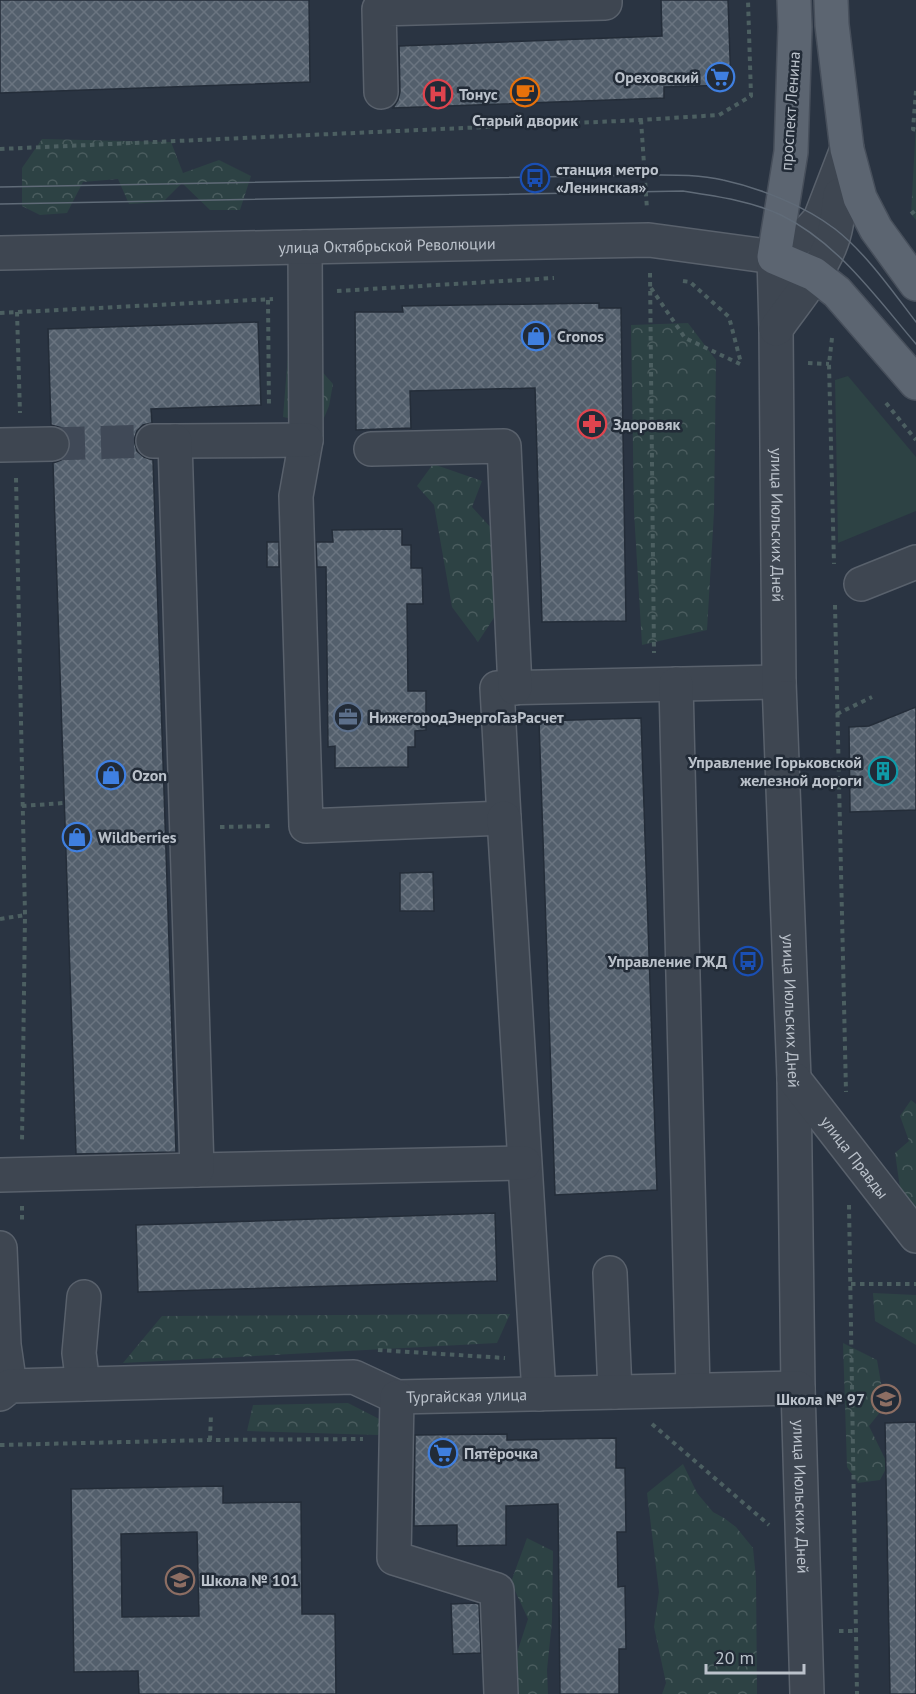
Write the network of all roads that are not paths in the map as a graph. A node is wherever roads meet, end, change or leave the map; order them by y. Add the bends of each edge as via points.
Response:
1 (605, 0) edge
2 (794, 0) edge
3 (831, 0) edge
4 (381, 92) dead end
5 (847, 149) junction
6 (304, 247) junction
7 (0, 253) edge
8 (774, 257) junction
9 (814, 274) junction
10 (916, 284) edge
11 (776, 329) junction
12 (916, 383) edge
13 (12, 436) edge
14 (306, 440) junction
15 (52, 444) tunnel mouth
16 (371, 449) dead end
17 (916, 562) edge
18 (843, 585) road end
19 (665, 673) junction
20 (779, 682) junction
21 (515, 688) junction
22 (504, 818) junction
23 (794, 1079) junction
24 (524, 1163) junction
25 (197, 1170) junction
26 (11, 1175) edge
27 (916, 1236) edge
28 (11, 1241) edge
29 (610, 1273) dead end
30 (84, 1297) dead end
31 (83, 1384) junction
32 (798, 1388) junction
33 (5, 1390) edge
34 (693, 1390) junction
35 (615, 1392) junction
36 (539, 1394) junction
37 (397, 1397) junction
38 (501, 1694) edge
39 (807, 1694) edge

1 - 4 street via 379,9
2 - 8 main road, проспект Ленина via 791,152
3 - 5 main road
5 - 8 street via 820,219
5 - 9 street via 836,230
5 - 10 main road via 860,198 876,229
6 - 7 street, улица Октябрьской Революции
6 - 8 street, улица Октябрьской Революции via 649,240
6 - 14 street
8 - 9 main road, улица Октябрьской Революции
8 - 11 street, улица Июльских Дней
9 - 11 street
9 - 12 main road, улица Октябрьской Революции via 843,300
11 - 20 street, улица Июльских Дней
13 - 15 street
14 - 22 street via 296,496 306,826
14 - 25 street via 164,441 186,828
16 - 21 street via 504,446
17 - 18 street
19 - 20 street
19 - 21 street
19 - 34 street
20 - 23 street, улица Июльских Дней
21 - 22 street via 497,688
22 - 24 street
23 - 27 street, улица Правды
23 - 32 street, улица Июльских Дней
24 - 25 street
24 - 36 street
25 - 26 street
28 - 33 street
29 - 35 street
30 - 31 street via 80,1353
31 - 33 street, Тургайская улица
31 - 37 street, Тургайская улица via 354,1377
32 - 34 street, Тургайская улица
32 - 39 street, улица Июльских Дней
34 - 35 street, Тургайская улица
35 - 36 street, Тургайская улица
36 - 37 street, Тургайская улица
37 - 38 street via 394,1558 497,1590

